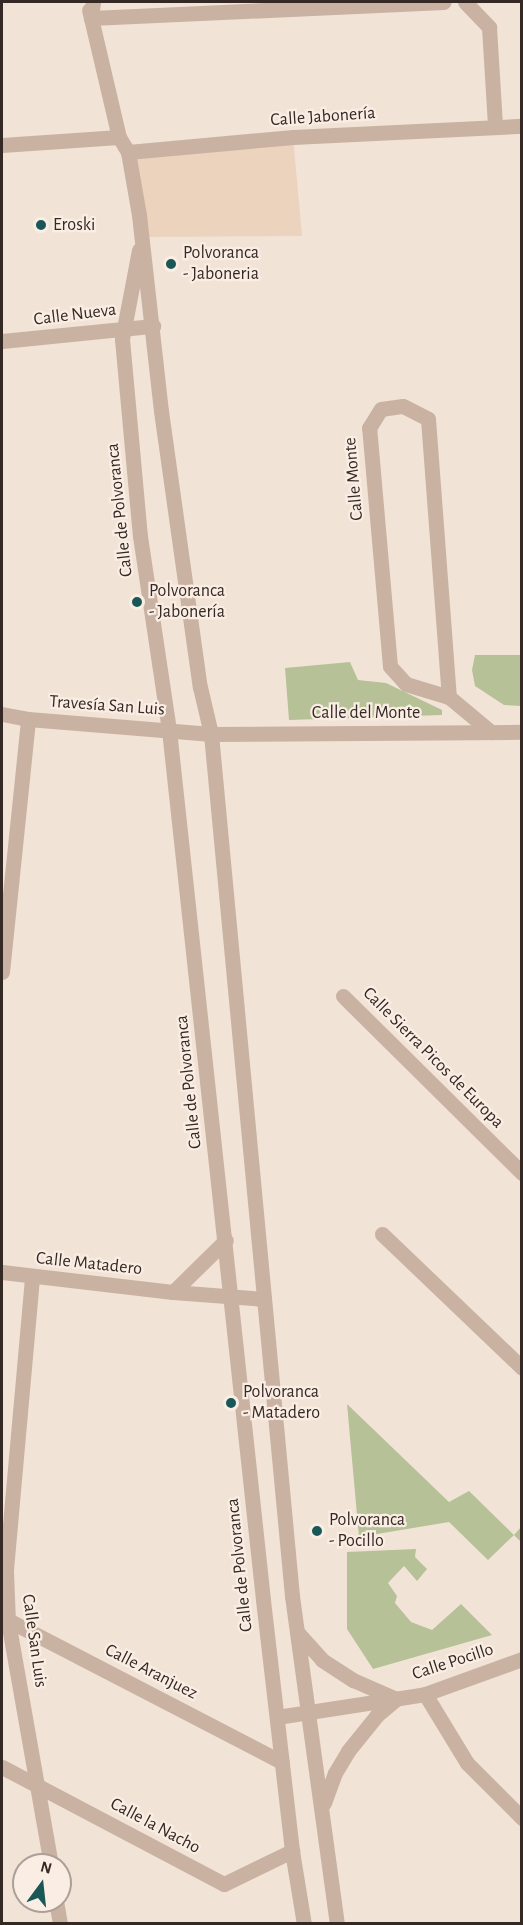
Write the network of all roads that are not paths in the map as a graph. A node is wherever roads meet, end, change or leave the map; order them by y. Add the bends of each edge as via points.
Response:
1 (87, 2) edge
2 (93, 2) edge
3 (444, 2) edge
4 (465, 2) edge
5 (91, 18) junction
6 (495, 126) junction
7 (522, 126) edge
8 (119, 137) junction
9 (2, 145) edge
10 (128, 152) junction
11 (141, 237) junction
12 (153, 326) junction
13 (124, 329) junction
14 (2, 341) edge
15 (448, 697) junction
16 (2, 714) edge
17 (28, 719) junction
18 (169, 730) junction
19 (491, 732) junction
20 (522, 732) edge
21 (211, 734) junction
22 (2, 972) edge
23 (343, 996) dead end
24 (522, 1173) edge
25 (382, 1234) dead end
26 (226, 1240) junction
27 (2, 1272) edge
28 (32, 1278) junction
29 (173, 1293) junction
30 (232, 1296) junction
31 (264, 1299) junction
32 (522, 1368) edge
33 (5, 1619) edge
34 (297, 1633) junction
35 (522, 1659) edge
36 (425, 1694) junction
37 (396, 1699) junction
38 (309, 1714) junction
39 (277, 1717) junction
40 (282, 1762) junction
41 (2, 1767) edge
42 (38, 1786) junction
43 (322, 1813) junction
44 (522, 1818) edge
45 (292, 1851) junction
46 (49, 1853) edge
47 (304, 1923) edge
48 (337, 1923) edge

1 - 5 street
2 - 5 street, Calle de Polvoranca
3 - 5 street
4 - 6 street via 489,27
5 - 8 street, Calle de Polvoranca
6 - 7 street, Calle Jabonería
6 - 10 street, Calle Jabonería via 293,137
8 - 9 street
8 - 10 street, Calle de Polvoranca
10 - 11 street, Calle de Polvoranca
11 - 12 street, Calle de Polvoranca
11 - 13 street, Calle de Polvoranca
12 - 13 street, Calle Nueva
12 - 21 street, Calle de Polvoranca via 161,411 200,687
13 - 14 street, Calle Nueva
13 - 18 street, Calle de Polvoranca via 140,537
15 - 15 street, Calle Monte via 428,419 403,406 381,409 369,428 390,666 406,684
15 - 19 street, Calle Monte
16 - 17 street, Travesía San Luis
17 - 18 street, Travesía San Luis
17 - 22 street
18 - 21 street, Travesía San Luis
18 - 26 street, Calle de Polvoranca
19 - 20 street, Calle del Monte
19 - 21 street, Calle del Monte
21 - 31 street, Calle de Polvoranca
23 - 24 street, Calle Sierra Picos de Europa
25 - 32 street
26 - 29 street
26 - 30 street, Calle de Polvoranca
27 - 28 street, Calle Matadero
28 - 29 street, Calle Matadero
28 - 33 street, Calle San Luis
29 - 30 street, Calle Matadero
30 - 31 street, Calle Matadero
30 - 39 street, Calle de Polvoranca
31 - 34 street, Calle de Polvoranca
33 - 40 street, Calle Aranjuez
33 - 42 street, Calle San Luis
34 - 37 street, Calle Pocillo via 322,1660 353,1680
34 - 38 street, Calle de Polvoranca
35 - 36 street, Calle Pocillo
36 - 37 street, Calle Pocillo
36 - 44 street via 467,1763
37 - 38 street, Calle Pocillo
37 - 43 street, Calle Pocillo via 348,1751 326,1792
38 - 39 street, Calle Pocillo
38 - 43 street, Calle de Polvoranca
39 - 40 street, Calle de Polvoranca
40 - 45 street, Calle de Polvoranca
41 - 42 street, Calle la Nacho
42 - 45 street, Calle la Nacho via 224,1884
42 - 46 street, Calle San Luis
43 - 48 street, Calle de Polvoranca
45 - 47 street, Calle de Polvoranca

